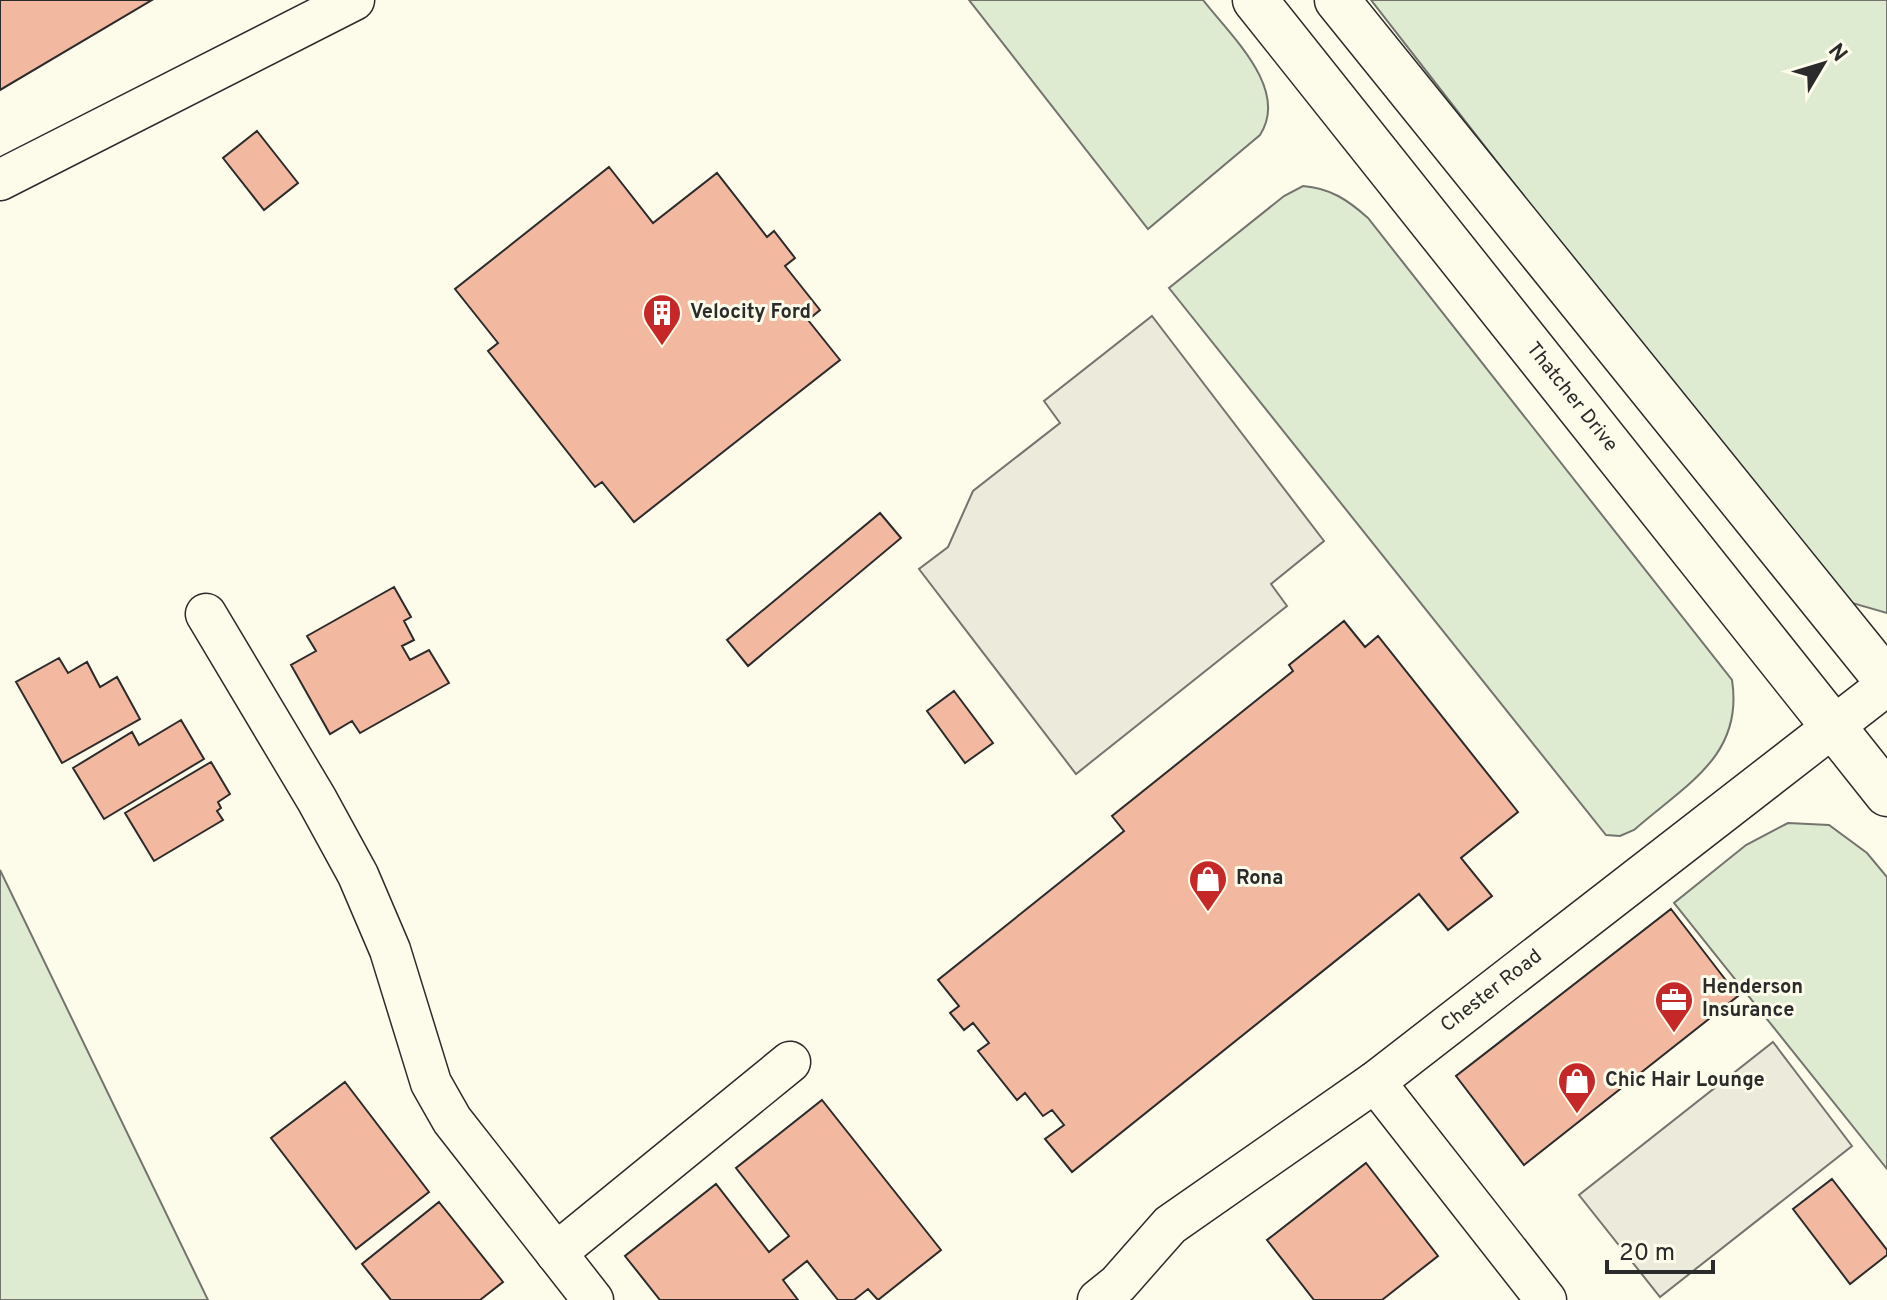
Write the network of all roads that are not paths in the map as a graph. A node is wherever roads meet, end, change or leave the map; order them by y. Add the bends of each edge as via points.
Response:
1 (354, 0) edge
2 (1255, 0) edge
3 (1337, 0) edge
4 (0, 180) edge
5 (206, 614) dead end
6 (1887, 683) edge
7 (1833, 726) junction
8 (1887, 794) edge
9 (790, 1062) dead end
10 (1375, 1082) junction
11 (556, 1253) junction
12 (593, 1300) edge
13 (1098, 1300) edge
14 (1546, 1300) edge

1 - 4 street
2 - 7 main road, Thatcher Drive
3 - 6 main road
5 - 11 street via 358,875 390,950 431,1083 452,1120
6 - 7 street, Chester Road
7 - 8 main road, Thatcher Drive
7 - 10 street, Chester Road
9 - 11 street
10 - 13 street, Chester Road via 1170,1225
10 - 14 street
11 - 12 street

